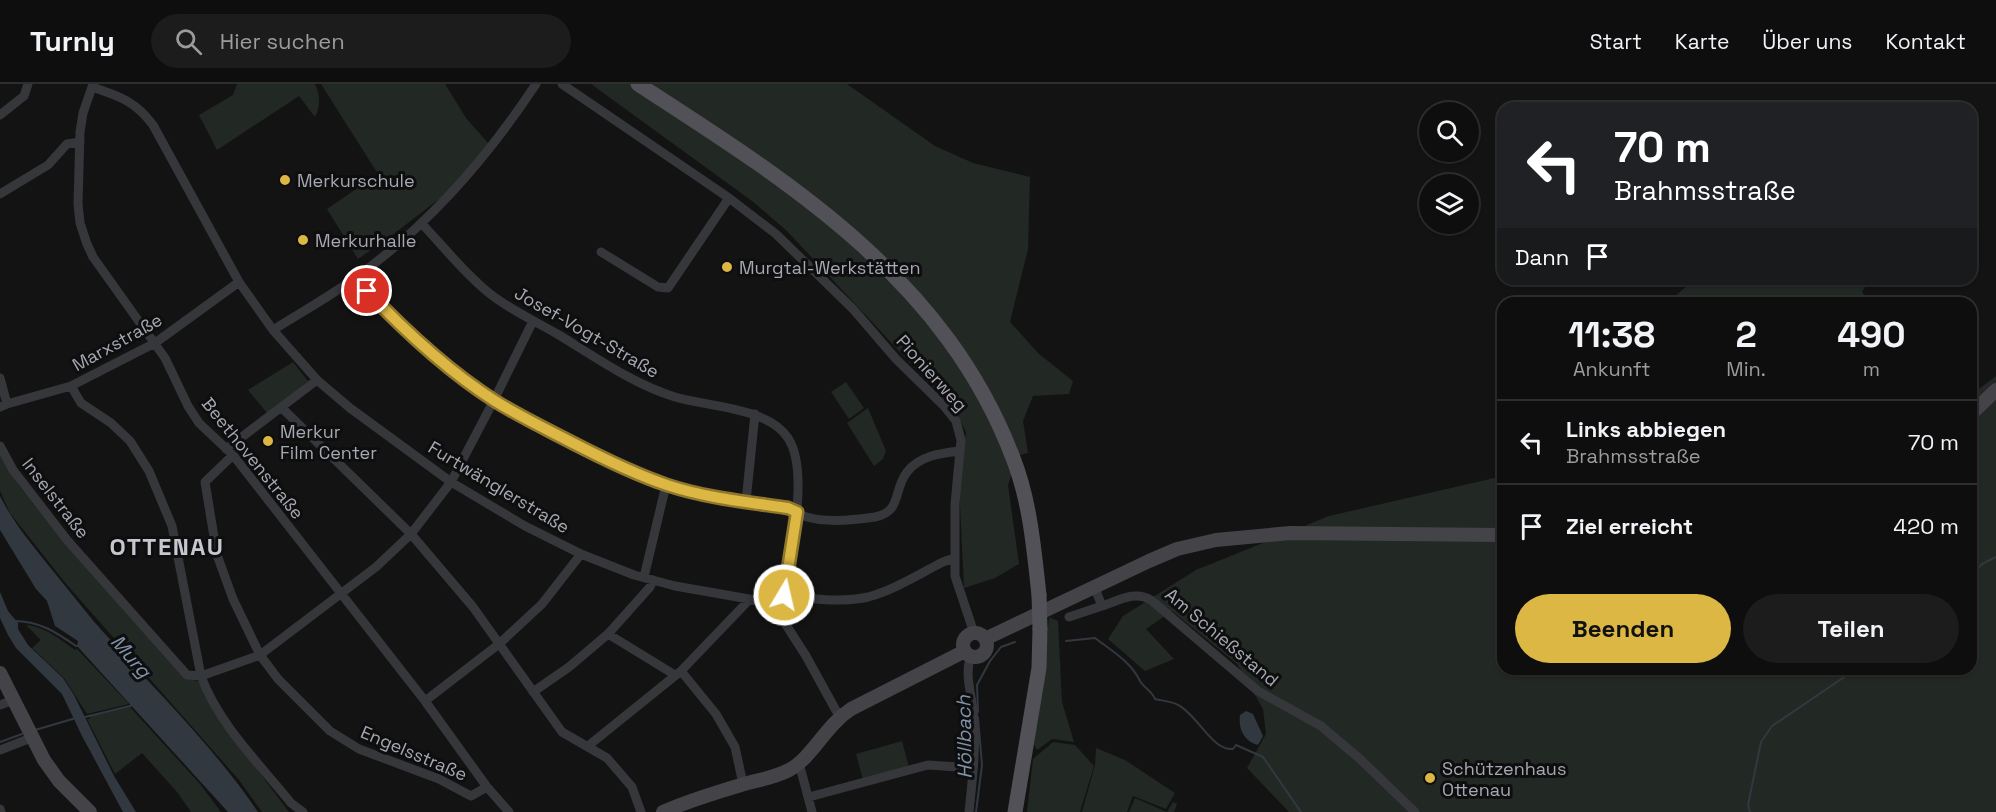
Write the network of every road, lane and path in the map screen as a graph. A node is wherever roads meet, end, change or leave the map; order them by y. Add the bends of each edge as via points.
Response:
1 (28, 84) edge
2 (536, 84) edge
3 (562, 84) edge
4 (638, 84) edge
5 (93, 86) edge
6 (0, 115) edge
7 (80, 142) junction
8 (0, 194) edge
9 (729, 198) junction
10 (422, 224) junction
11 (601, 252) dead end
12 (355, 278) junction
13 (238, 282) junction
14 (533, 321) junction
15 (273, 330) junction
16 (155, 343) junction
17 (0, 378) edge
18 (317, 380) junction
19 (71, 386) junction
20 (1996, 390) edge
21 (494, 400) junction
22 (4, 405) edge
23 (282, 408) junction
24 (1977, 408) edge
25 (755, 414) junction
26 (0, 446) edge
27 (960, 451) junction
28 (230, 452) junction
29 (451, 482) junction
30 (666, 485) junction
31 (746, 501) junction
32 (797, 512) junction
33 (411, 534) junction
34 (1497, 536) edge
35 (581, 554) junction
36 (954, 558) junction
37 (648, 579) junction
38 (1094, 586) junction
39 (341, 594) junction
40 (784, 595) junction
41 (750, 599) junction
42 (772, 603) junction
43 (1102, 606) junction
44 (1069, 617) dead end
45 (608, 634) junction
46 (980, 636) junction
47 (499, 644) junction
48 (968, 653) junction
49 (260, 655) junction
50 (0, 673) edge
51 (678, 673) junction
52 (201, 676) junction
53 (533, 692) junction
54 (425, 701) junction
55 (6, 702) edge
56 (839, 717) junction
57 (31, 738) junction
58 (588, 746) junction
59 (0, 750) edge
60 (799, 764) junction
61 (973, 768) junction
62 (743, 784) junction
63 (487, 787) junction
64 (809, 797) junction
65 (687, 807) edge
66 (90, 812) edge
67 (303, 812) edge
68 (509, 812) edge
69 (641, 812) edge
70 (663, 812) edge
71 (812, 812) edge
72 (969, 812) edge
73 (1015, 812) edge
74 (1415, 812) edge

1 - 6 street via 24,96
2 - 10 street via 472,170
3 - 9 street, Pionierweg
4 - 73 main road, bridge via 776,176 849,232 932,317 992,409 1014,459 1031,524 1039,595 1039,668
5 - 7 street, Beethovenstraße via 83,113
5 - 13 street, Furtwänglerstraße via 142,110
7 - 8 street via 67,144 48,165
7 - 16 street, Beethovenstraße via 78,204 87,244
9 - 11 street via 668,288 658,287
9 - 27 street, Pionierweg via 777,234 944,406 956,421
10 - 12 street
10 - 14 street, Josef-Vogt-Straße via 476,282
12 - 15 street
12 - 21 street via 426,348
13 - 15 street, Furtwänglerstraße
13 - 16 street, Marxstraße
14 - 21 street
14 - 25 street, Josef-Vogt-Straße via 654,389
15 - 18 street, Furtwänglerstraße
16 - 19 street, Marxstraße
16 - 28 street, Beethovenstraße via 199,423
17 - 22 street
18 - 23 street
18 - 29 street, Furtwänglerstraße
19 - 22 street, Marxstraße
19 - 52 street via 81,403 130,441 149,471 172,526
20 - 24 street
21 - 29 street
21 - 30 street via 583,448
23 - 28 street
23 - 33 street
25 - 31 street
25 - 32 street, Josef-Vogt-Straße via 782,429 795,451
26 - 52 street, Inselstraße via 13,470 67,540 187,675
27 - 32 street via 918,462 899,485 894,506 878,516 822,519
27 - 36 street, Pionierweg
28 - 39 street, Beethovenstraße
28 - 49 street, Engelsstraße via 205,482 217,555
29 - 33 street
29 - 35 street, Furtwänglerstraße
30 - 31 street
30 - 37 street
31 - 32 street
32 - 40 street, Josef-Vogt-Straße
33 - 39 street
33 - 47 street
34 - 38 street via 1290,532 1252,535 1177,549
35 - 37 street, Furtwänglerstraße
35 - 47 street via 542,604
36 - 40 street via 866,597 815,599
36 - 46 street, Pionierweg via 955,576
37 - 41 street, Furtwänglerstraße
37 - 45 street via 650,587
38 - 43 street
38 - 46 street
39 - 49 street
39 - 54 street, Beethovenstraße
40 - 42 street
41 - 42 street, Furtwänglerstraße
41 - 51 street
42 - 56 street
43 - 44 street, Am Schießstand
43 - 74 street, Am Schießstand via 1135,594 1151,600 1258,691 1321,726
45 - 51 street
45 - 53 street
46 - 48 street via 965,640
46 - 48 street via 987,646 984,653 978,657
47 - 53 street
47 - 54 street
48 - 56 street
48 - 61 street via 975,720
49 - 52 street
49 - 63 street, Engelsstraße via 278,679 330,731 358,749 439,779 471,796
50 - 55 street
51 - 58 street
51 - 62 street via 716,714 735,747
52 - 67 street via 217,712 291,803
53 - 58 street via 562,732
54 - 63 street, Beethovenstraße
55 - 57 street
56 - 60 street
57 - 59 street
57 - 66 street via 59,781
58 - 69 street via 608,758 632,787
60 - 62 street via 769,778
60 - 64 street
61 - 64 street via 927,765
61 - 72 street
62 - 65 street
63 - 68 street, Beethovenstraße
64 - 71 street
65 - 70 street

